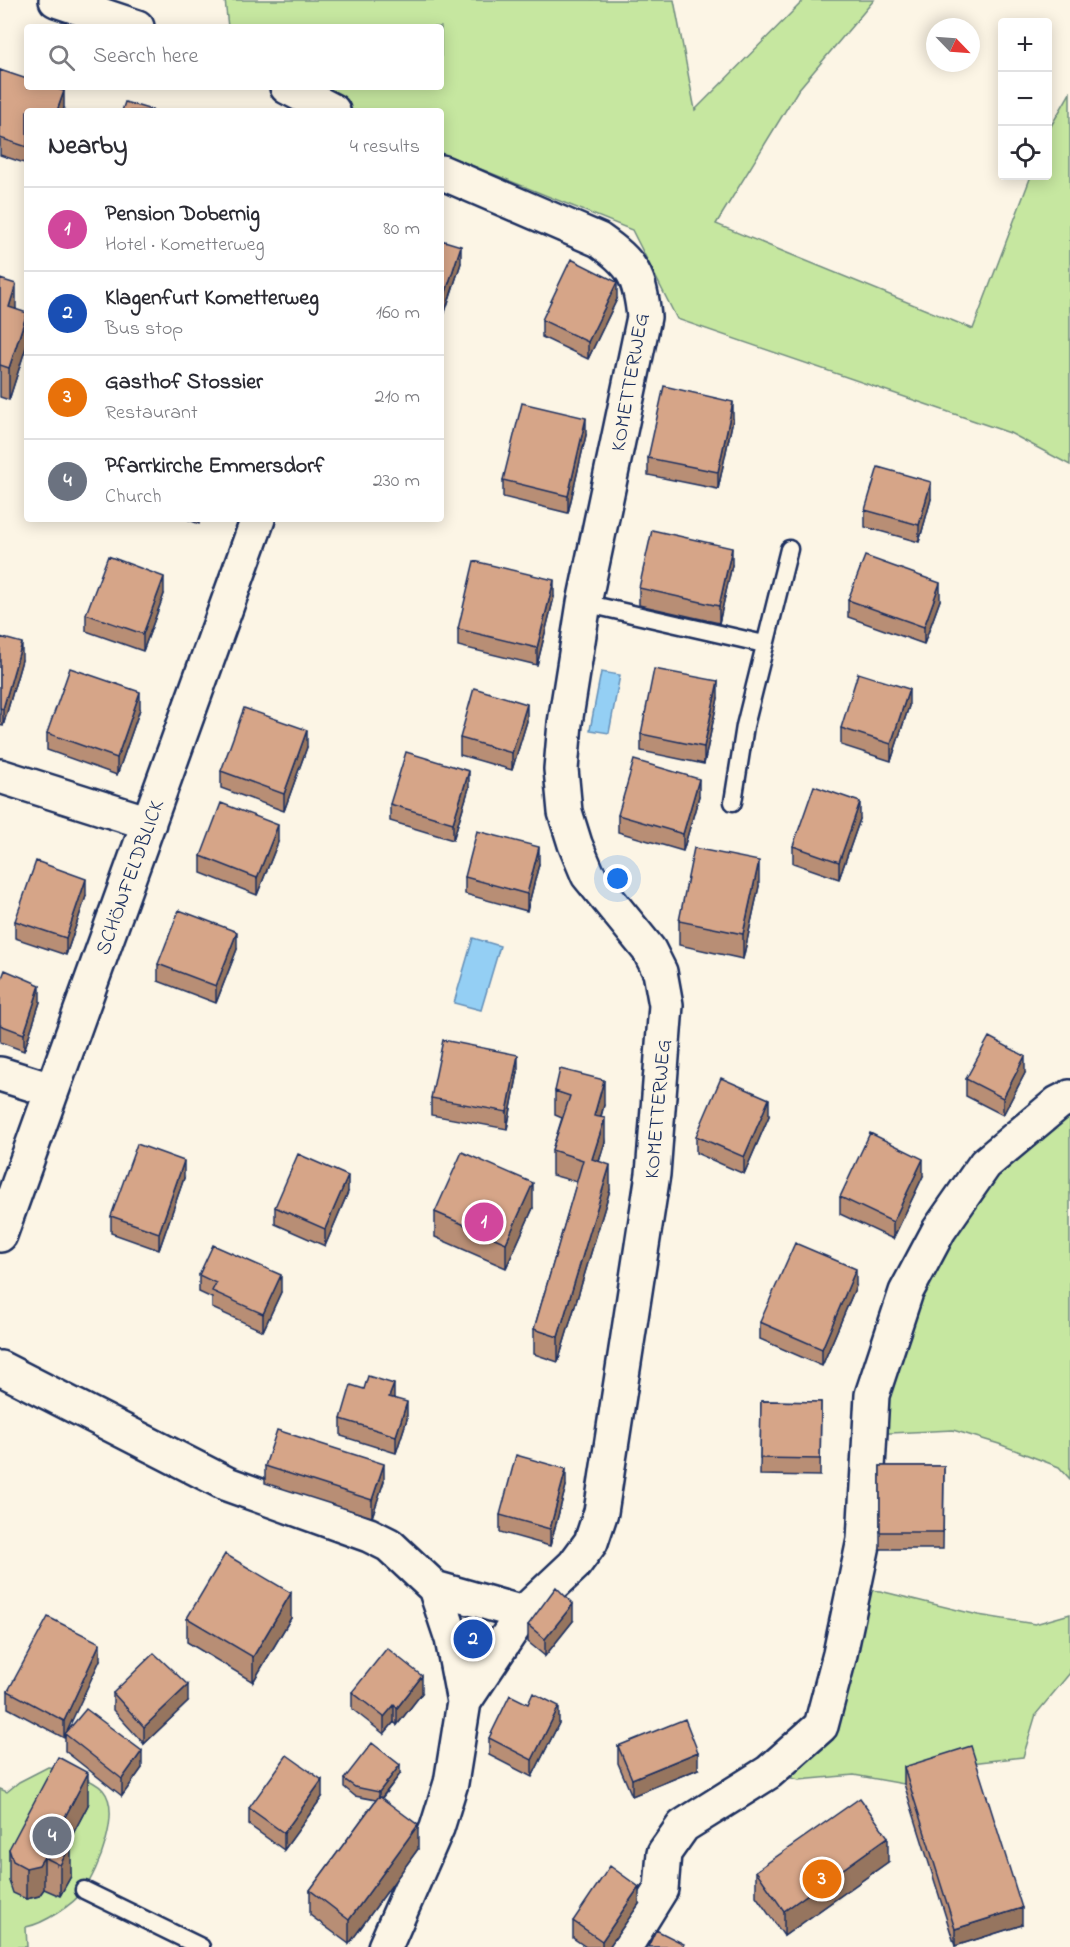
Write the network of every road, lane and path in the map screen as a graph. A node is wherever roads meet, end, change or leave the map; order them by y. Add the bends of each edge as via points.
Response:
1 (56, 0) edge
2 (128, 24) edge
3 (293, 90) edge
4 (327, 108) edge
5 (444, 173) edge
6 (257, 522) edge
7 (789, 549) dead end
8 (585, 603) junction
9 (764, 644) junction
10 (0, 776) edge
11 (733, 802) dead end
12 (149, 823) junction
13 (0, 1074) edge
14 (51, 1090) junction
15 (1070, 1097) edge
16 (0, 1235) edge
17 (0, 1368) edge
18 (435, 1588) junction
19 (523, 1612) junction
20 (464, 1702) junction
21 (84, 1890) dead end
22 (201, 1947) edge
23 (385, 1947) edge
24 (625, 1947) edge

1 - 2 street
3 - 4 street
5 - 8 street, KOMETTERWEG via 599,240 633,270 642,293 644,317
6 - 12 street, SCHÖNFELDBLICK
7 - 9 lane
8 - 9 lane
8 - 19 street, KOMETTERWEG via 565,723 561,769 565,812 588,875 649,950 660,972 666,1005 653,1174 601,1512 591,1542 574,1565
9 - 11 lane
10 - 12 street
12 - 14 street, SCHÖNFELDBLICK
13 - 14 street
14 - 16 street, SCHÖNFELDBLICK
15 - 24 street via 985,1164 939,1230 906,1292 872,1395 864,1540 821,1726 769,1772 683,1826 664,1853 661,1888
17 - 18 street via 227,1484 369,1534 389,1545
18 - 19 street
18 - 20 street via 452,1639
19 - 20 street, KOMETTERWEG
20 - 23 street via 451,1783 437,1828
21 - 22 lane

